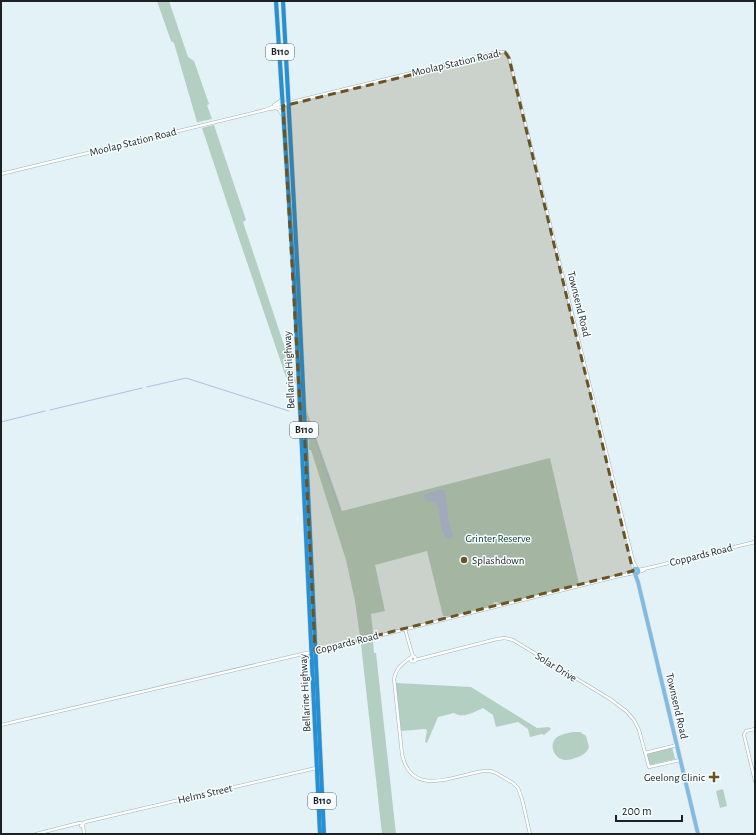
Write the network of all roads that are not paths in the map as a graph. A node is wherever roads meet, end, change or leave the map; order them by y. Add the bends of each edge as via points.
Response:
1 (276, 1) edge
2 (283, 1) edge
3 (505, 52) joint
4 (282, 98) junction
5 (288, 103) junction
6 (283, 105) junction
7 (273, 108) junction
8 (284, 118) junction
9 (1, 174) edge
10 (300, 422) junction
11 (304, 429) junction
12 (755, 542) edge
13 (636, 572) junction
14 (405, 629) junction
15 (314, 652) junction
16 (413, 658) junction
17 (1, 725) edge
18 (755, 729) edge
19 (677, 745) junction
20 (645, 753) junction
21 (680, 760) junction
22 (319, 768) junction
23 (755, 781) edge
24 (82, 825) junction
25 (36, 834) edge
26 (84, 834) edge
27 (320, 834) edge
28 (324, 834) edge
29 (530, 834) edge
30 (698, 834) edge

1 - 4 highway, Bellarine Highway / B110
2 - 5 highway, Bellarine Highway / B110
3 - 5 street, Moolap Station Road
3 - 13 street, Townsend Road via 509,58
4 - 6 highway, Bellarine Highway / B110
4 - 7 street
5 - 6 street, Moolap Station Road
5 - 11 highway, Bellarine Highway / B110
6 - 7 street, Moolap Station Road
6 - 8 highway, Bellarine Highway / B110
7 - 8 street via 280,110
7 - 9 street, Moolap Station Road
8 - 10 highway, Bellarine Highway / B110
10 - 11 highway
10 - 15 highway, Bellarine Highway / B110
11 - 15 highway, Bellarine Highway / B110
12 - 13 street, Coppards Road
13 - 14 street, Coppards Road
13 - 19 main road, Townsend Road
14 - 15 street, Coppards Road
14 - 16 street
15 - 17 street, Coppards Road
15 - 22 highway, Bellarine Highway / B110
16 - 20 street, Solar Drive via 498,639 513,640 623,708 636,724
16 - 29 street via 400,666 394,676 404,762 416,776 431,782 484,771 496,773 513,783 520,791
18 - 23 street via 746,731 744,735
19 - 20 street
19 - 21 main road, Townsend Road
20 - 21 street, Solar Drive via 649,768
21 - 30 main road, Townsend Road
22 - 24 street, Helms Street
22 - 27 highway, Bellarine Highway / B110
22 - 28 highway, Bellarine Highway / B110
24 - 25 street
24 - 26 street

